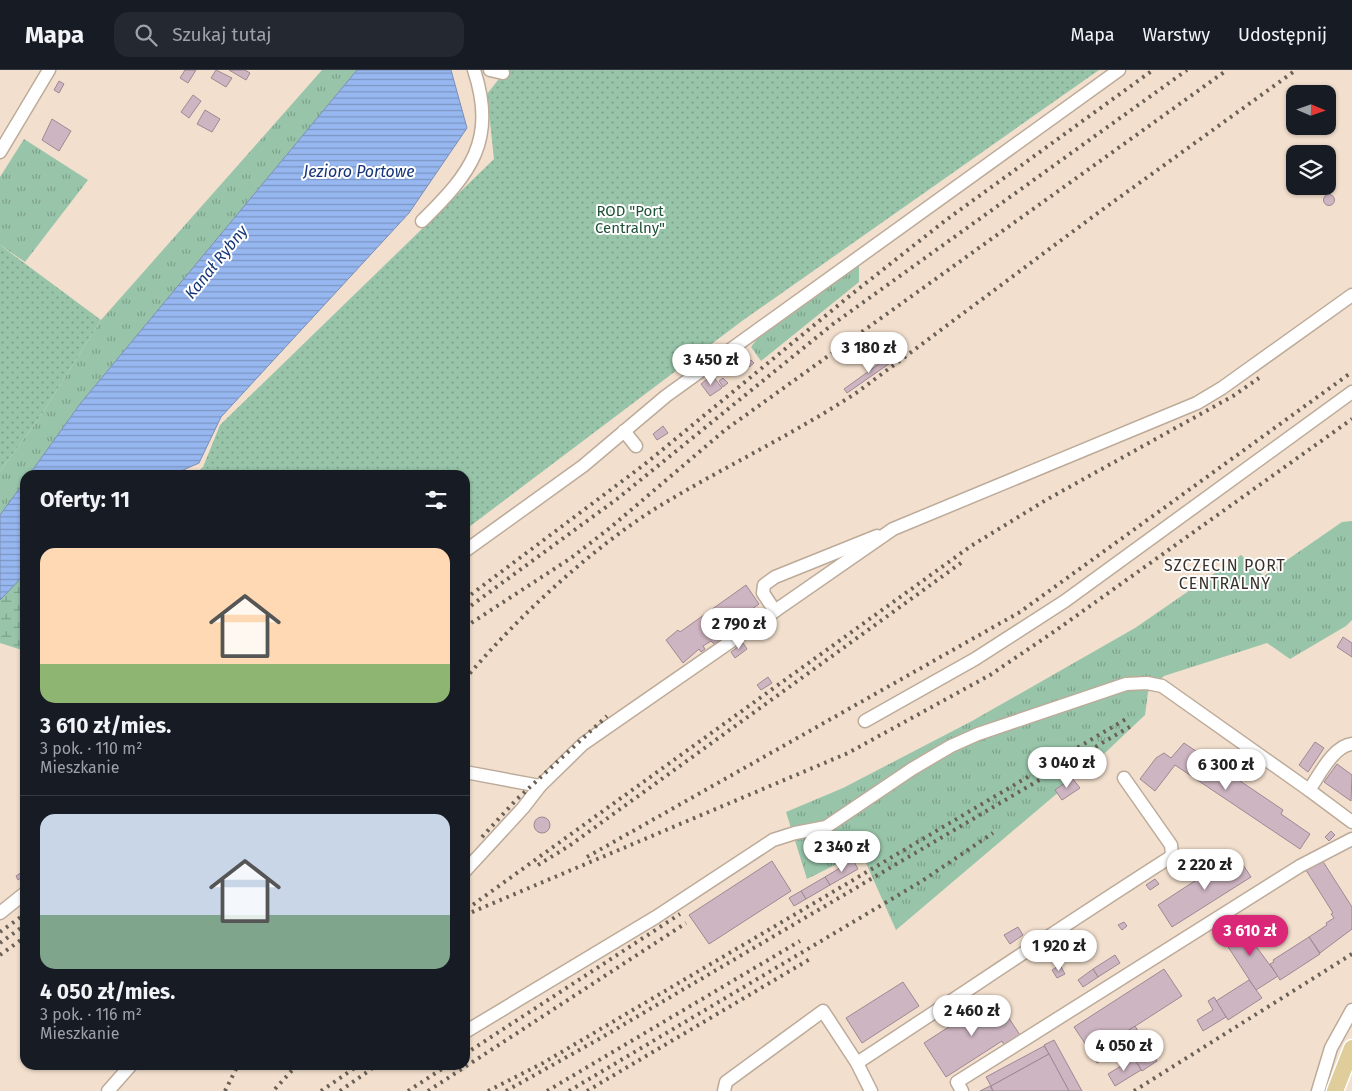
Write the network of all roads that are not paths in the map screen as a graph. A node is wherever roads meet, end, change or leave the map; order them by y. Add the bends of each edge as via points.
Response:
1 (49, 70) edge
2 (474, 70) edge
3 (490, 70) edge
4 (1119, 70) edge
5 (504, 73) dead end
6 (0, 152) edge
7 (422, 221) dead end
8 (1352, 295) edge
9 (1352, 392) edge
10 (624, 431) junction
11 (636, 446) dead end
12 (888, 533) junction
13 (470, 547) edge
14 (775, 611) junction
15 (865, 721) dead end
16 (1352, 744) edge
17 (470, 773) edge
18 (1124, 778) dead end
19 (540, 786) junction
20 (1309, 790) junction
21 (1352, 822) edge
22 (1352, 839) edge
23 (470, 866) edge
24 (20, 897) edge
25 (0, 913) edge
26 (1352, 1010) edge
27 (470, 1029) edge
28 (1352, 1048) edge
29 (856, 1063) junction
30 (127, 1070) edge
31 (108, 1091) edge
32 (724, 1091) edge
33 (871, 1091) edge
34 (962, 1091) edge
35 (1318, 1091) edge
36 (1335, 1091) edge

1 - 6 street
2 - 7 street via 484,114 482,140 460,180
3 - 5 street
4 - 10 street via 666,396
8 - 12 street via 1197,403
9 - 15 street via 1064,601 975,659
10 - 11 street
10 - 13 street
12 - 14 street
12 - 14 street via 863,540 775,577 764,585 763,594
14 - 19 street via 603,728
16 - 20 street via 1338,750
17 - 19 street
18 - 29 street via 1171,845 1169,858
19 - 23 street
20 - 21 street
20 - 27 street via 1162,686 1146,682 1126,684 978,734 912,769 826,827 773,840 656,917
22 - 34 street via 1314,857 957,1082
24 - 25 street
26 - 35 street via 1331,1048
28 - 36 main road
29 - 32 street via 823,1011 726,1082
29 - 33 street
30 - 31 street

